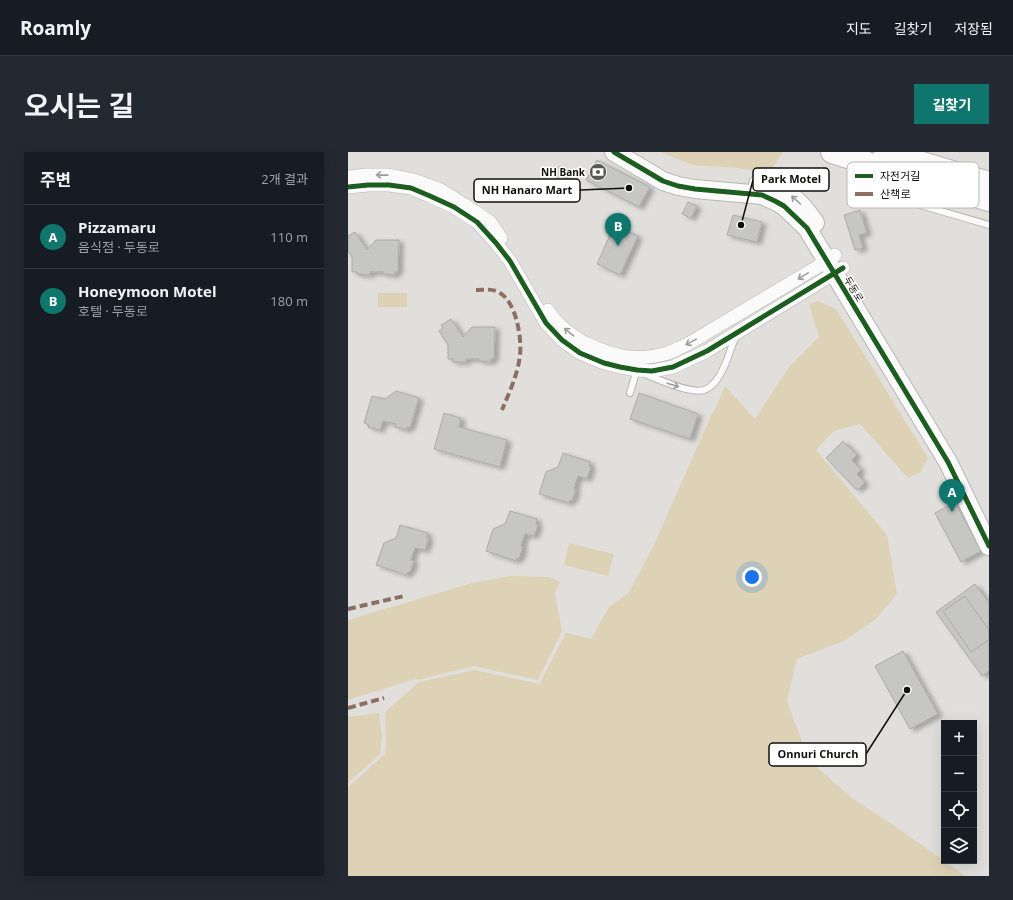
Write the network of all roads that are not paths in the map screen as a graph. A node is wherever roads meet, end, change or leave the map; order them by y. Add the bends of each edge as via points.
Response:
1 (614, 152) edge
2 (635, 152) edge
3 (832, 152) edge
4 (885, 152) edge
5 (906, 156) edge
6 (864, 162) edge
7 (924, 162) edge
8 (348, 177) edge
9 (979, 180) edge
10 (989, 183) edge
11 (348, 187) edge
12 (979, 197) edge
13 (989, 200) edge
14 (931, 208) edge
15 (989, 225) edge
16 (835, 264) junction
17 (738, 332) junction
18 (637, 364) junction
19 (630, 393) dead end
20 (989, 521) edge
21 (989, 546) edge

1 - 16 street, 두동로 via 663,181 678,186 762,195 776,201 807,228
16 -> 2 street, 두동로 via 809,214 786,192 771,186 672,172
3 - 6 highway
4 - 5 highway
5 - 7 highway
18 -> 8 street via 626,357 614,355 577,338 553,318 490,222 465,205 439,189 414,180 390,175
9 - 10 highway
11 - 18 street via 368,185 411,188 454,207 477,222 496,243 510,261 546,323 562,340 580,353 604,363 620,367
12 - 13 highway
14 - 15 lane
16 - 17 street
16 -> 18 street via 688,344
16 - 20 street, 두동로 via 956,454
16 - 21 street, 두동로 via 948,462
17 - 18 street via 707,351 673,367 652,371
18 -> 17 lane via 674,386 702,391 715,381 723,369
18 - 19 lane

